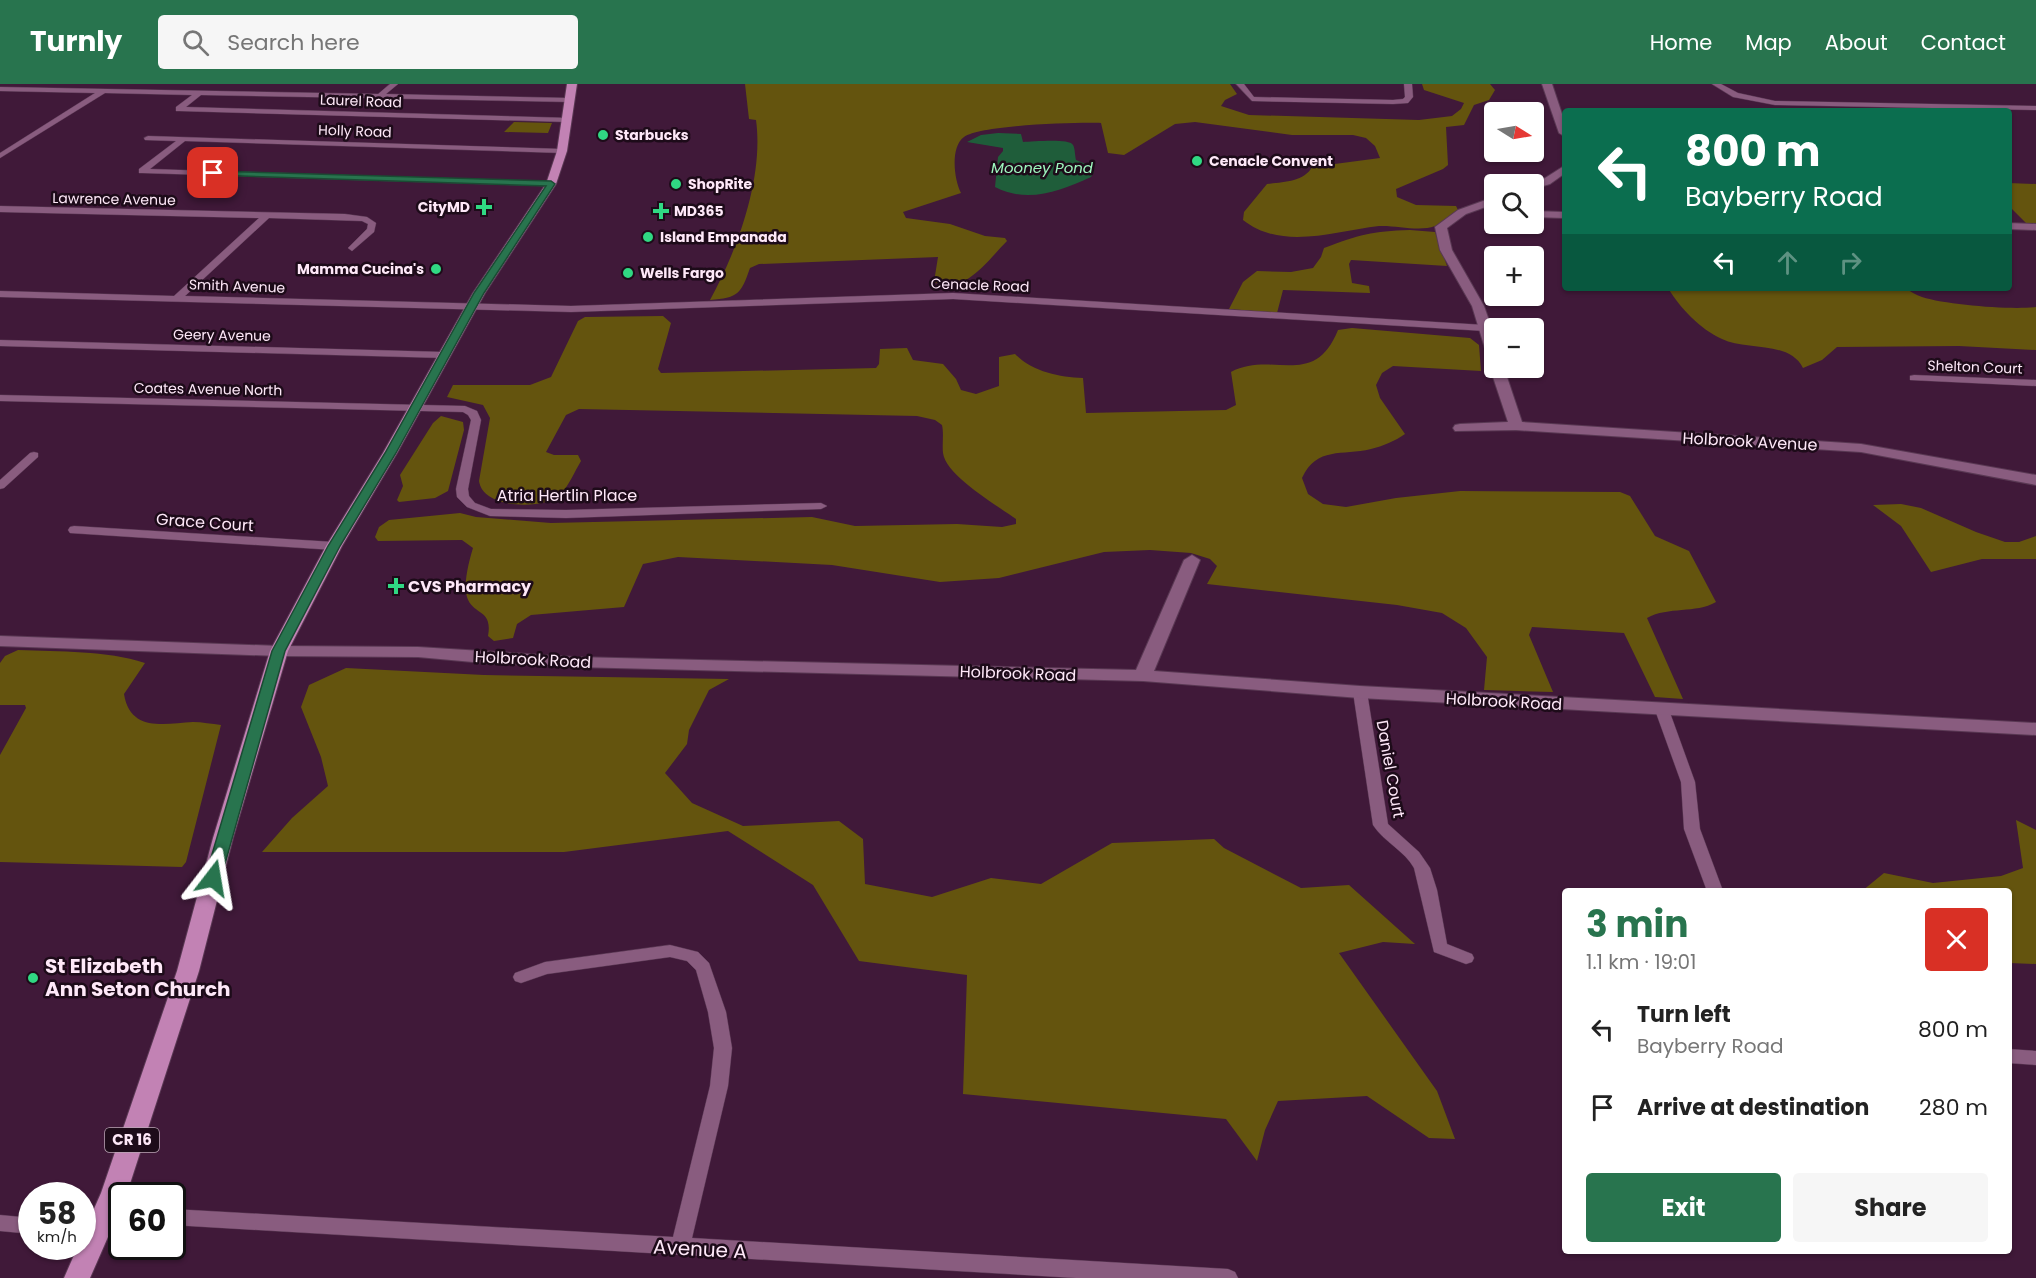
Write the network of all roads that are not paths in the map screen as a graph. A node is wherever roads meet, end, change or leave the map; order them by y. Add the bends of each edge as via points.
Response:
1 (394, 84) edge
2 (572, 84) edge
3 (1240, 84) edge
4 (1407, 84) edge
5 (1547, 84) edge
6 (1716, 84) edge
7 (0, 89) edge
8 (102, 92) junction
9 (199, 93) junction
10 (379, 97) junction
11 (570, 100) junction
12 (2036, 108) edge
13 (567, 120) junction
14 (1562, 127) edge
15 (148, 138) dead end
16 (182, 140) junction
17 (562, 151) junction
18 (0, 156) edge
19 (1562, 170) edge
20 (1544, 183) edge
21 (551, 184) junction
22 (1484, 204) edge
23 (0, 209) edge
24 (1462, 212) junction
25 (1484, 213) edge
26 (1544, 214) edge
27 (1562, 215) edge
28 (267, 216) junction
29 (2012, 226) edge
30 (2036, 227) edge
31 (352, 248) dead end
32 (0, 294) edge
33 (13, 294) junction
34 (177, 298) junction
35 (0, 304) edge
36 (473, 307) junction
37 (1484, 325) edge
38 (1484, 328) edge
39 (0, 343) edge
40 (444, 355) junction
41 (1500, 378) edge
42 (1914, 378) dead end
43 (2036, 383) edge
44 (0, 398) edge
45 (415, 407) junction
46 (1516, 426) junction
47 (1460, 428) dead end
48 (34, 455) dead end
49 (2036, 480) edge
50 (0, 486) edge
51 (821, 506) dead end
52 (74, 530) dead end
53 (334, 546) junction
54 (1192, 560) dead end
55 (0, 640) edge
56 (279, 651) junction
57 (1143, 676) junction
58 (1360, 692) junction
59 (1662, 710) junction
60 (2036, 729) edge
61 (1714, 888) edge
62 (1466, 958) dead end
63 (521, 977) dead end
64 (2012, 1056) edge
65 (2036, 1058) edge
66 (186, 1218) edge
67 (101, 1222) edge
68 (0, 1223) edge
69 (18, 1225) edge
70 (680, 1248) junction
71 (77, 1278) edge
72 (1228, 1278) edge

1 - 10 street
2 - 11 main road, CR 16
3 - 4 street via 1252,99 1393,102 1405,101
5 - 14 street
6 - 12 street via 1731,93 1792,104
7 - 8 street
8 - 9 street
8 - 18 street
9 - 10 street
9 - 13 street, Laurel Road via 179,109
10 - 11 street
11 - 13 main road, CR 16
13 - 17 main road, CR 16
15 - 16 street, Holly Road
16 - 17 street, Holly Road
16 - 21 street via 142,171
17 - 21 main road, CR 16
19 - 20 street
21 - 36 main road, CR 16
22 - 24 street
23 - 28 street, Lawrence Avenue
24 - 25 street
24 - 37 street via 1441,227 1446,250 1478,306
26 - 27 street
28 - 31 street, Lawrence Avenue via 359,218 372,223 371,230
28 - 34 street
29 - 30 street
32 - 33 street, Smith Avenue
33 - 34 street, Smith Avenue
33 - 35 street
34 - 36 street, Smith Avenue
36 - 38 street, Cenacle Road via 571,309 953,296
36 - 40 main road, CR 16
39 - 40 street, Geery Avenue
40 - 45 main road, CR 16
41 - 46 street
42 - 43 street, Shelton Court
44 - 45 street, Coates Avenue North
45 - 51 street, Atria Hertlin Place via 465,409 473,413 476,420 463,497 471,505 490,512 566,514
45 - 53 main road, CR 16
46 - 47 street, Holbrook Avenue
46 - 49 street, Holbrook Avenue via 1861,448
48 - 50 street
52 - 53 street, Grace Court
53 - 56 main road, CR 16
54 - 57 street
55 - 56 street, Holbrook Road
56 - 57 street, Holbrook Road via 418,652 575,662
56 - 67 main road, CR 16 via 188,971
57 - 58 street, Holbrook Road
58 - 59 street, Holbrook Road
58 - 62 street, Daniel Court via 1381,825 1388,837 1422,867 1440,948
59 - 60 street, Holbrook Road
59 - 61 street via 1688,782 1692,829
63 - 70 street via 545,968 670,951 692,956 703,967 723,1048 719,1086
64 - 65 street
66 - 70 street, Avenue A
67 - 71 main road, CR 16
68 - 69 street
70 - 72 street, Avenue A

